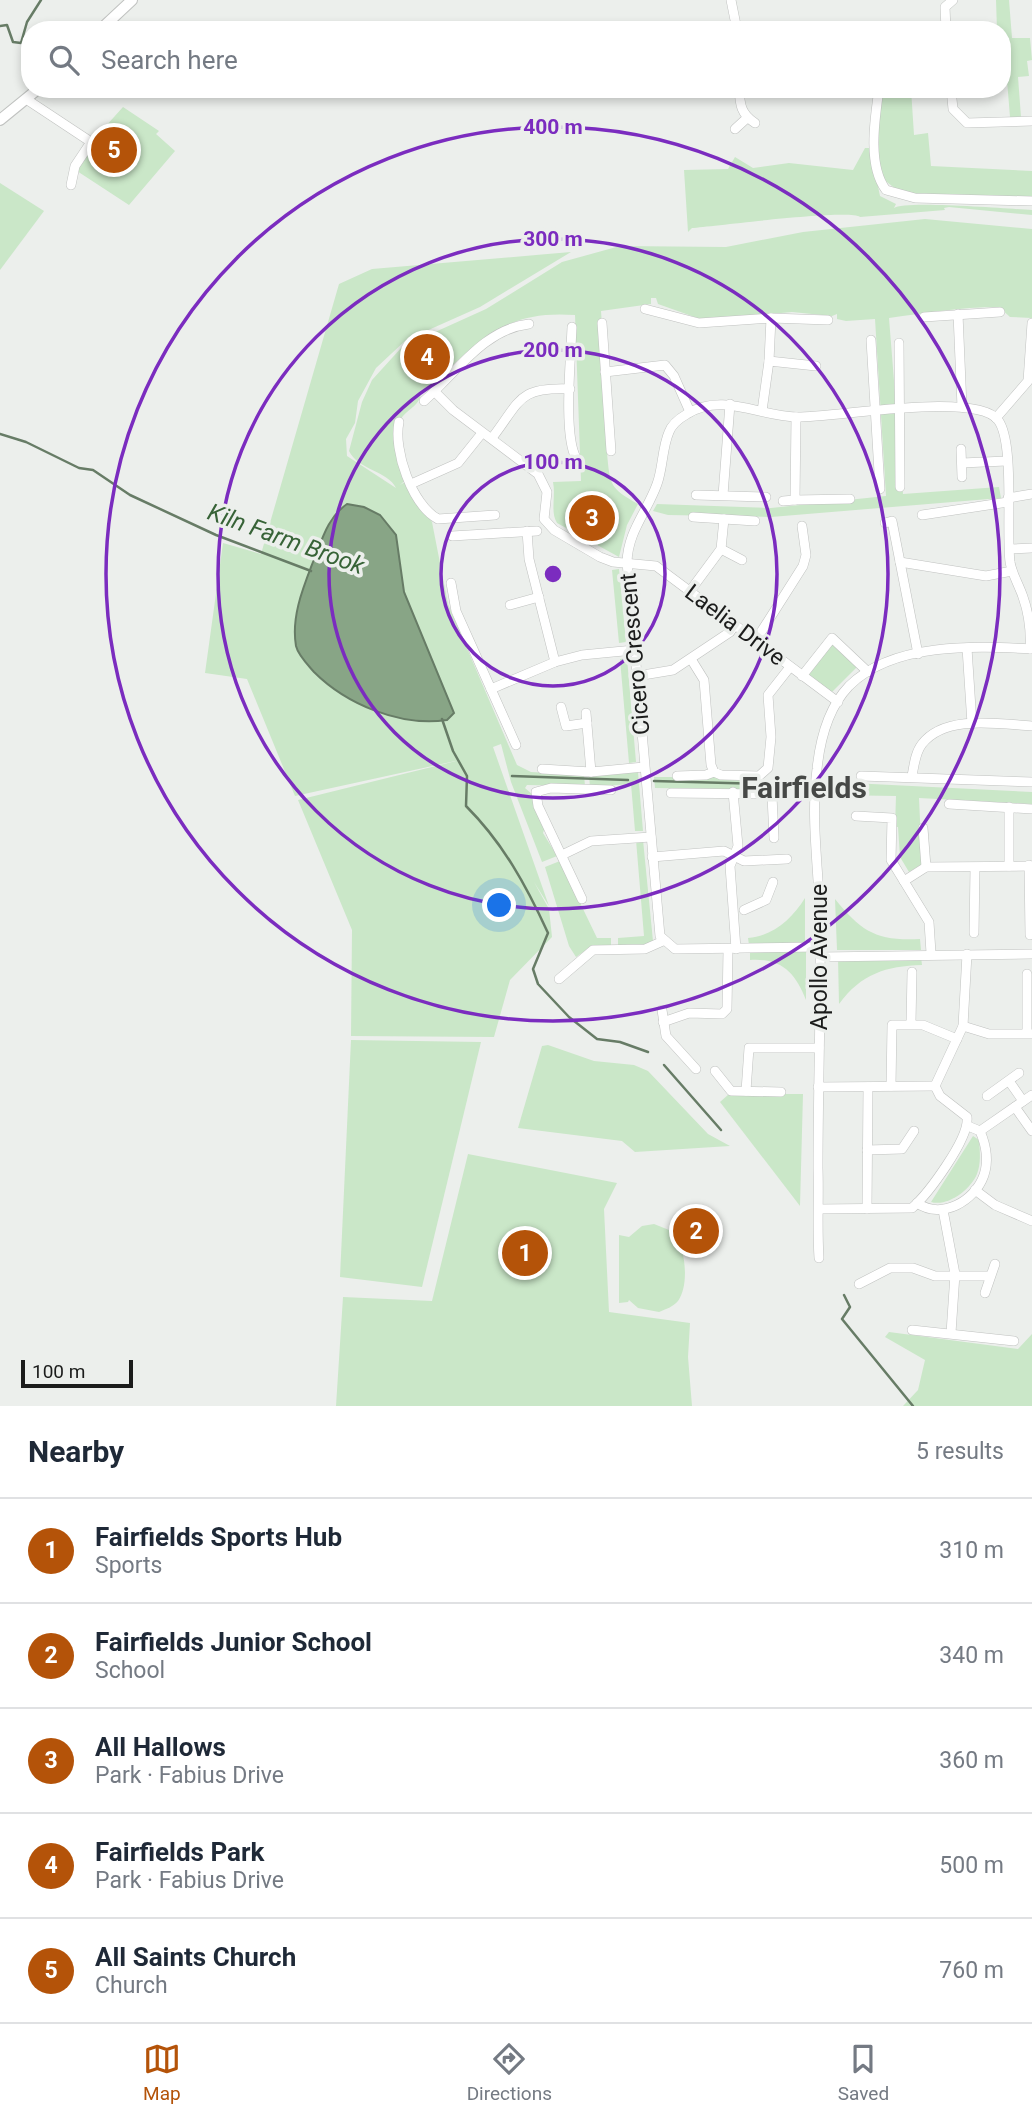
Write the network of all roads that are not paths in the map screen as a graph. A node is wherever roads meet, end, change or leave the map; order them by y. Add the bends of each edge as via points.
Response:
1 (132, 0) edge
2 (731, 0) edge
3 (953, 0) edge
4 (110, 21) edge
5 (735, 21) edge
6 (946, 21) edge
7 (740, 98) edge
8 (878, 98) edge
9 (952, 98) edge
10 (26, 99) joint
11 (0, 120) edge
12 (1032, 121) edge
13 (735, 129) dead end
14 (71, 185) dead end
15 (1032, 201) edge
16 (645, 309) dead end
17 (1000, 312) dead end
18 (958, 314) junction
19 (924, 317) dead end
20 (771, 318) junction
21 (828, 320) dead end
22 (602, 323) dead end
23 (1032, 323) edge
24 (529, 324) dead end
25 (572, 327) dead end
26 (871, 340) dead end
27 (899, 343) dead end
28 (769, 361) junction
29 (816, 366) dead end
30 (1031, 367) edge
31 (605, 372) junction
32 (570, 389) junction
33 (435, 392) junction
34 (424, 401) dead end
35 (730, 404) junction
36 (962, 407) junction
37 (876, 408) junction
38 (899, 409) junction
39 (762, 411) junction
40 (690, 412) junction
41 (796, 417) junction
42 (996, 418) junction
43 (399, 422) dead end
44 (487, 435) junction
45 (961, 449) dead end
46 (611, 451) dead end
47 (576, 458) dead end
48 (1006, 461) junction
49 (962, 463) junction
50 (962, 477) dead end
51 (411, 484) junction
52 (900, 487) dead end
53 (880, 489) dead end
54 (1032, 494) edge
55 (696, 495) dead end
56 (723, 495) junction
57 (766, 498) dead end
58 (850, 499) dead end
59 (795, 500) junction
60 (1008, 500) junction
61 (783, 501) dead end
62 (495, 516) dead end
63 (922, 516) dead end
64 (693, 517) dead end
65 (724, 519) junction
66 (755, 521) dead end
67 (885, 523) dead end
68 (802, 526) dead end
69 (527, 531) junction
70 (537, 531) dead end
71 (452, 536) dead end
72 (1032, 548) edge
73 (721, 549) junction
74 (1010, 550) junction
75 (742, 560) dead end
76 (627, 562) junction
77 (900, 562) junction
78 (1012, 570) junction
79 (451, 583) dead end
80 (690, 591) junction
81 (539, 597) junction
82 (507, 605) dead end
83 (735, 625) junction
84 (756, 640) junction
85 (967, 648) junction
86 (1031, 649) edge
87 (634, 650) junction
88 (918, 654) junction
89 (691, 659) junction
90 (555, 662) junction
91 (790, 667) junction
92 (868, 671) junction
93 (637, 676) junction
94 (802, 676) junction
95 (491, 689) junction
96 (838, 702) junction
97 (561, 707) dead end
98 (586, 713) dead end
99 (587, 723) junction
100 (972, 724) junction
101 (1032, 726) edge
102 (516, 745) dead end
103 (644, 767) junction
104 (542, 769) dead end
105 (591, 772) junction
106 (714, 772) junction
107 (677, 776) dead end
108 (861, 776) dead end
109 (912, 776) junction
110 (1032, 782) edge
111 (611, 790) dead end
112 (733, 792) junction
113 (671, 793) dead end
114 (949, 804) dead end
115 (1009, 807) junction
116 (1032, 809) edge
117 (856, 816) dead end
118 (923, 828) dead end
119 (650, 836) junction
120 (774, 838) dead end
121 (562, 855) junction
122 (733, 856) junction
123 (652, 857) junction
124 (788, 859) dead end
125 (1030, 865) edge
126 (1009, 866) junction
127 (926, 867) junction
128 (975, 868) junction
129 (904, 881) junction
130 (773, 882) dead end
131 (582, 899) dead end
132 (738, 911) junction
133 (974, 933) dead end
134 (1030, 935) dead end
135 (663, 942) junction
136 (732, 950) junction
137 (820, 952) junction
138 (931, 953) junction
139 (967, 954) junction
140 (1032, 954) edge
141 (912, 972) dead end
142 (1027, 974) dead end
143 (559, 979) dead end
144 (1015, 989) dead end
145 (1030, 989) edge
146 (662, 1010) dead end
147 (663, 1022) junction
148 (911, 1023) junction
149 (963, 1026) junction
150 (1030, 1033) edge
151 (957, 1039) junction
152 (819, 1048) junction
153 (696, 1069) dead end
154 (715, 1071) dead end
155 (1019, 1073) dead end
156 (1009, 1081) junction
157 (891, 1086) junction
158 (935, 1086) junction
159 (818, 1087) junction
160 (868, 1087) junction
161 (746, 1091) junction
162 (781, 1092) dead end
163 (1032, 1095) edge
164 (987, 1096) dead end
165 (1019, 1104) junction
166 (968, 1126) junction
167 (980, 1131) junction
168 (1032, 1131) edge
169 (914, 1132) dead end
170 (867, 1150) junction
171 (975, 1190) junction
172 (918, 1203) junction
173 (819, 1209) junction
174 (867, 1209) junction
175 (943, 1210) junction
176 (1032, 1220) edge
177 (819, 1258) dead end
178 (995, 1264) dead end
179 (955, 1274) junction
180 (988, 1276) junction
181 (859, 1284) dead end
182 (985, 1293) dead end
183 (912, 1330) dead end
184 (951, 1333) junction
185 (1014, 1341) dead end

1 - 4 street
2 - 5 street
3 - 6 street via 945,7
7 - 13 street via 740,107 751,121
8 - 15 street via 874,146 886,190 905,196
9 - 12 street via 953,109 967,123
10 - 11 street
10 - 14 street via 91,142 75,166
16 - 20 street via 711,324
17 - 18 street
18 - 19 street
18 - 36 street
20 - 21 street
20 - 28 street
22 - 31 street
23 - 30 street
24 - 33 street via 505,328 490,337
25 - 32 street
26 - 37 street
27 - 38 street
28 - 29 street
28 - 39 street
30 - 42 street via 1028,382
31 - 40 street via 664,365
31 - 46 street
32 - 44 street via 534,390
32 - 47 street
33 - 34 street
33 - 44 street
35 - 39 street
35 - 40 street
35 - 56 street
36 - 38 street
36 - 42 street
37 - 38 street
37 - 41 street
37 - 53 street
38 - 52 street
39 - 41 street
40 - 76 street, Cicero Crescent via 668,433 657,483 633,529
41 - 59 street
42 - 48 street via 1004,434
43 - 51 street via 397,434
44 - 51 street via 458,463
44 - 76 street, Laelia Drive via 545,483 544,519 548,525 600,556
45 - 49 street
48 - 49 street
48 - 60 street
49 - 50 street
51 - 62 street via 438,519
54 - 60 street
55 - 56 street
56 - 57 street
58 - 59 street
59 - 61 street
60 - 63 street
60 - 74 street
64 - 65 street
65 - 66 street
65 - 73 street
67 - 77 street via 892,521
68 - 84 street via 803,566
69 - 70 street
69 - 71 street
69 - 81 street
72 - 74 street
73 - 75 street
73 - 80 street
74 - 78 street
76 - 80 street, Laelia Drive via 656,566
76 - 87 street, Cicero Crescent
77 - 78 street via 986,576
77 - 88 street
78 - 86 street via 1024,599
79 - 95 street via 456,611
80 - 83 street, Laelia Drive
81 - 82 street
81 - 90 street
83 - 84 street, Laelia Drive
83 - 89 street
84 - 91 street, Laelia Drive
85 - 86 street, Apollo Avenue
85 - 88 street, Apollo Avenue
85 - 100 street
87 - 90 street
87 - 93 street, Cicero Crescent
88 - 92 street, Apollo Avenue
89 - 93 street via 673,670
89 - 106 street via 704,681
90 - 95 street
91 - 94 street, Laelia Drive
91 - 106 street via 768,695 768,768 759,776
92 - 94 street via 832,638
92 - 96 street, Apollo Avenue
93 - 103 street, Cicero Crescent
94 - 96 street, Laelia Drive
95 - 102 street
96 - 137 street, Apollo Avenue via 822,740 816,771
97 - 99 street via 566,726
98 - 99 street
99 - 105 street
100 - 101 street
100 - 109 street via 931,736 919,749
103 - 105 street
103 - 119 street, Cicero Crescent
104 - 105 street
106 - 107 street
108 - 109 street
109 - 110 street
111 - 121 street via 532,790
112 - 113 street
112 - 120 street via 772,796
112 - 122 street via 738,846
114 - 115 street
115 - 116 street
115 - 126 street
117 - 129 street via 892,818 891,860
118 - 127 street
119 - 121 street via 591,841
119 - 123 street, Cicero Crescent
121 - 131 street
122 - 123 street via 724,851
122 - 124 street via 744,861
122 - 132 street via 730,866
123 - 135 street, Cicero Crescent
125 - 126 street
125 - 134 street
126 - 128 street
127 - 128 street
127 - 129 street
128 - 133 street
129 - 138 street via 929,922
130 - 132 street via 766,900
132 - 136 street
135 - 136 street via 675,949
135 - 143 street via 645,949 593,950
136 - 137 street
136 - 147 street via 727,1009 722,1014 689,1013
137 - 138 street
137 - 152 street, Apollo Avenue
138 - 139 street
139 - 140 street
139 - 149 street
141 - 148 street
142 - 145 street
144 - 145 street
145 - 150 street
146 - 147 street
147 - 153 street via 666,1036
148 - 151 street
148 - 157 street via 896,1023 890,1029
149 - 150 street via 989,1034
149 - 151 street
151 - 158 street
152 - 159 street, Apollo Avenue
152 - 161 street via 749,1048
154 - 161 street via 730,1091
155 - 156 street
156 - 164 street
156 - 165 street
157 - 158 street
157 - 160 street
158 - 166 street via 940,1096 963,1112
159 - 160 street
159 - 173 street, Apollo Avenue
160 - 170 street
161 - 162 street
163 - 165 street
165 - 167 street
165 - 168 street
166 - 167 street
166 - 172 street
167 - 171 street via 987,1160
169 - 170 street via 902,1149
170 - 174 street
171 - 175 street
171 - 176 street via 995,1205
172 - 174 street via 904,1209
172 - 175 street via 927,1210
173 - 174 street
173 - 177 street, Apollo Avenue
175 - 179 street
178 - 180 street
179 - 180 street
179 - 181 street via 935,1276 913,1268 890,1268
179 - 184 street
180 - 182 street
183 - 184 street
184 - 185 street

